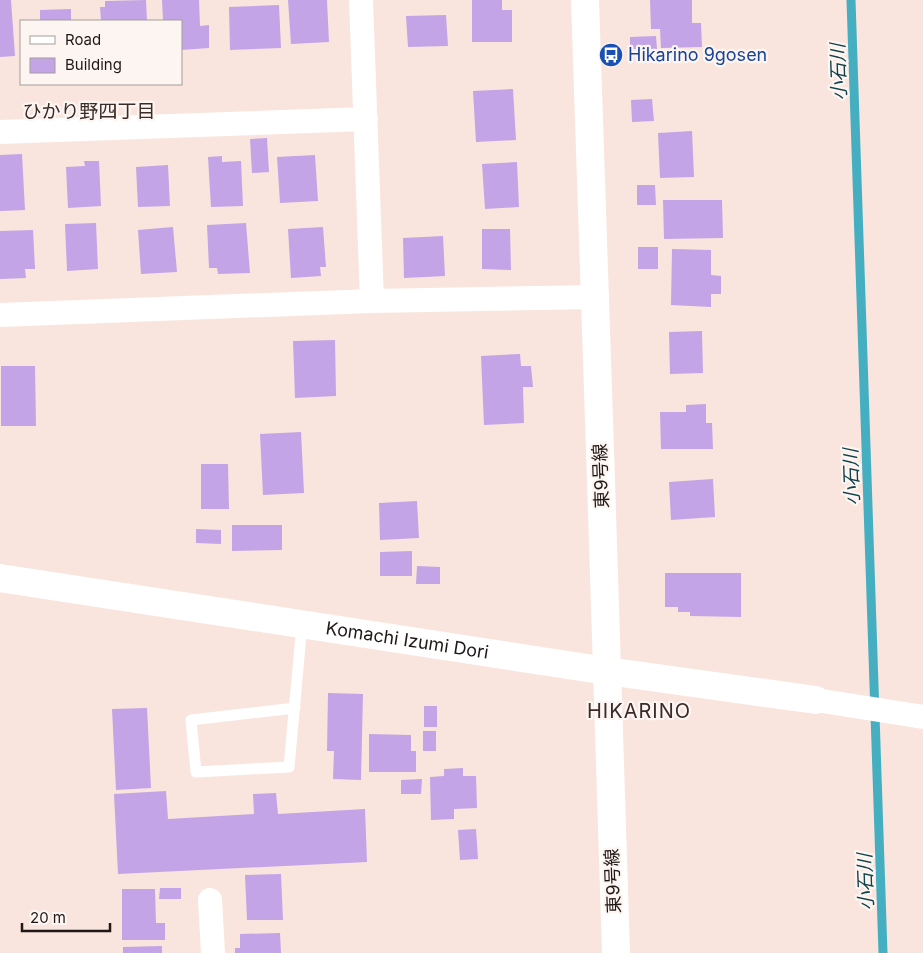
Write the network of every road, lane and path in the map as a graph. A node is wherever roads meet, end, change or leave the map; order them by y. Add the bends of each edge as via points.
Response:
1 (361, 0) edge
2 (585, 0) edge
3 (366, 119) junction
4 (0, 132) edge
5 (597, 296) junction
6 (372, 301) junction
7 (0, 315) edge
8 (0, 578) edge
9 (302, 624) junction
10 (606, 670) junction
11 (816, 700) joint
12 (295, 708) junction
13 (923, 717) edge
14 (210, 900) dead end
15 (213, 953) edge
16 (616, 953) edge

1 - 3 street
2 - 5 street, 東9号線
3 - 4 street
3 - 6 street
5 - 6 street
5 - 10 street, 東9号線
6 - 7 street
8 - 9 street, Komachi Izumi Dori
9 - 10 street, Komachi Izumi Dori
9 - 12 lane
10 - 11 street, Komachi Izumi Dori
10 - 16 street, 東9号線
11 - 13 street
12 - 12 lane via 289,767 196,772 191,720
14 - 15 street

